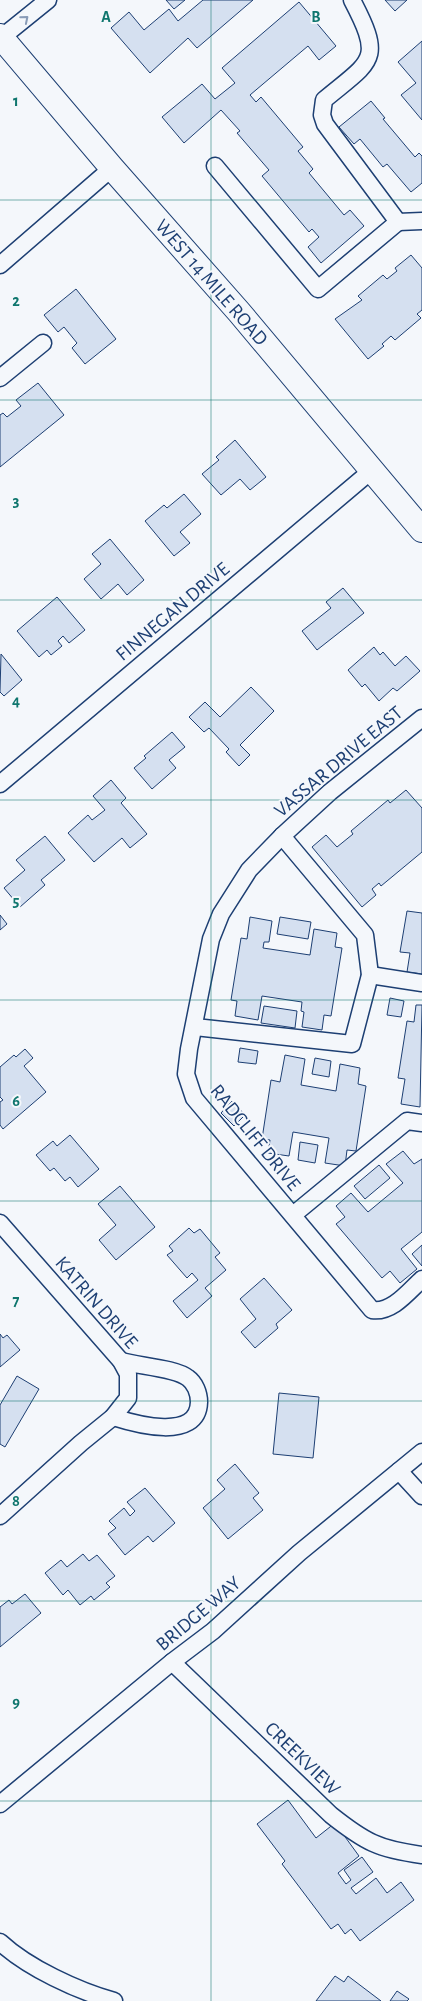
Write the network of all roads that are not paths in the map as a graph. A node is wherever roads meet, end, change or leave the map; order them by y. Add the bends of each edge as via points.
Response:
1 (48, 0) edge
2 (352, 0) edge
3 (1, 37) edge
4 (215, 166) dead end
5 (112, 168) junction
6 (422, 221) edge
7 (398, 222) junction
8 (0, 265) edge
9 (43, 342) dead end
10 (0, 378) edge
11 (371, 470) junction
12 (422, 530) edge
13 (422, 718) edge
14 (0, 784) edge
15 (282, 836) junction
16 (370, 975) junction
17 (422, 983) edge
18 (195, 1027) junction
19 (422, 1123) edge
20 (292, 1215) junction
21 (0, 1223) edge
22 (422, 1279) edge
23 (121, 1361) junction
24 (113, 1417) junction
25 (422, 1452) edge
26 (399, 1471) junction
27 (422, 1496) edge
28 (0, 1516) edge
29 (172, 1662) junction
30 (0, 1804) edge
31 (422, 1855) edge
32 (0, 1942) edge
33 (114, 2001) edge

3 -> 1 street
2 - 7 street via 366,27 370,54 362,68 324,100 322,115 325,124
3 - 5 street, WEST 14 MILE ROAD
4 - 7 street via 318,289
5 - 8 street
5 - 11 street, WEST 14 MILE ROAD via 239,312
6 - 7 street
9 - 10 street
11 - 12 street, WEST 14 MILE ROAD
11 - 14 street, FINNEGAN DRIVE
13 - 15 street, VASSAR DRIVE EAST via 330,792
15 - 16 street via 365,935
15 - 18 street, RADCLIFF DRIVE via 249,870 221,914 211,939
16 - 17 street
16 - 18 street via 352,1044
18 - 20 street, RADCLIFF DRIVE via 186,1074 194,1098
19 - 20 street via 407,1121
20 - 22 street, RADCLIFF DRIVE via 372,1310 382,1311 390,1307
21 - 23 street, KATRIN DRIVE
23 - 24 street, KATRIN DRIVE via 128,1374 128,1398
23 - 24 street via 187,1377 196,1386 199,1402 196,1413 188,1421 174,1427 138,1426
24 - 28 street, KATRIN DRIVE
25 - 26 street, BRIDGE WAY
26 - 27 street
26 - 29 street, BRIDGE WAY via 299,1553 213,1631
29 - 30 street, BRIDGE WAY
29 - 31 street, CREEKVIEW via 359,1838 394,1851
32 - 33 street via 9,1951 55,1977

